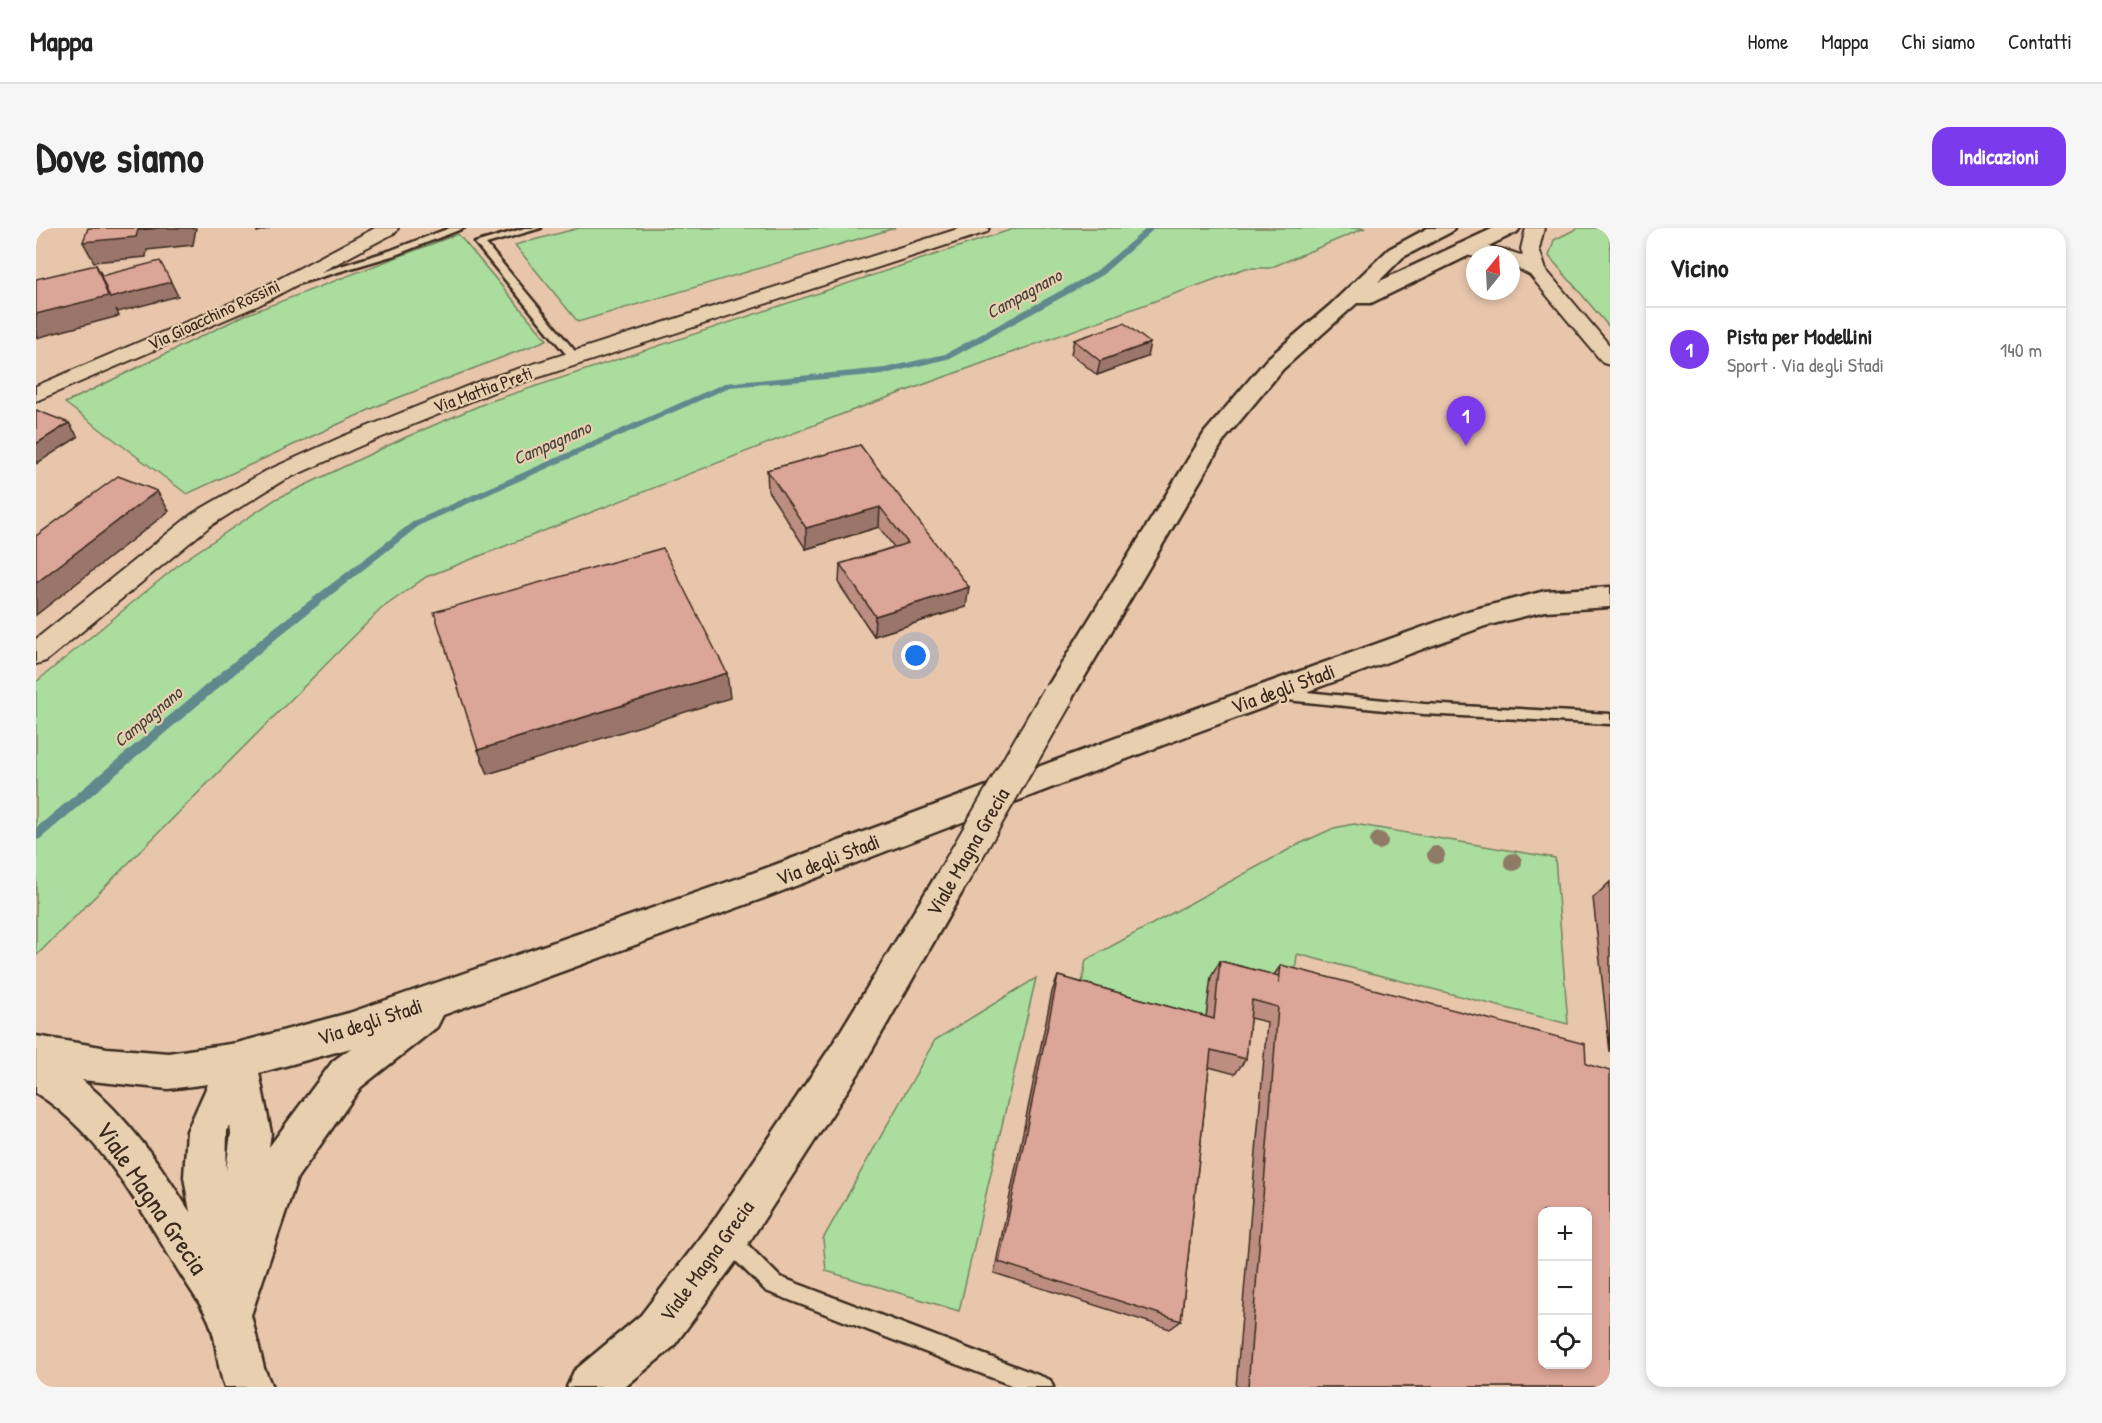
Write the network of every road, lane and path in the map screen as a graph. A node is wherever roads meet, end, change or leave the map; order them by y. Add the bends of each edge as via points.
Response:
1 (389, 228) edge
2 (446, 228) edge
3 (459, 228) edge
4 (536, 228) edge
5 (980, 228) edge
6 (1444, 228) edge
7 (1510, 228) edge
8 (1536, 228) edge
9 (426, 240) junction
10 (1464, 249) joint
11 (1520, 262) edge
12 (1537, 271) junction
13 (276, 288) junction
14 (1337, 311) junction
15 (575, 358) junction
16 (1610, 359) edge
17 (36, 394) edge
18 (1610, 597) edge
19 (36, 654) edge
20 (1271, 693) junction
21 (1610, 719) edge
22 (448, 996) junction
23 (36, 1054) edge
24 (237, 1061) junction
25 (36, 1072) edge
26 (727, 1238) junction
27 (229, 1314) junction
28 (249, 1387) edge
29 (590, 1387) edge
30 (1043, 1387) edge

1 - 13 street, Via Gioacchino Rossini
2 - 9 lane
3 - 9 lane
4 - 15 lane via 480,243
5 - 15 street, Via Mattia Preti
6 - 14 street, Viale Magna Grecia via 1396,253
7 - 10 street, Viale Magna Grecia
8 - 12 street via 1530,249
9 - 13 lane
10 - 14 street, Viale Magna Grecia
11 - 12 street
12 - 16 street
13 - 17 street, Via Gioacchino Rossini
14 - 26 street, Viale Magna Grecia, bridge via 1275,364 1214,437 846,1058
15 - 19 street, Via Mattia Preti via 489,386 274,477 201,520
18 - 20 street, Via degli Stadi via 1545,601 1478,618
20 - 21 lane via 1424,710
20 - 22 street, Via degli Stadi via 752,888
22 - 24 street, Via degli Stadi via 349,1031
22 - 27 street, Viale Magna Grecia via 347,1074 280,1167
23 - 24 street, Via degli Stadi via 168,1071
24 - 27 street via 251,1133
25 - 27 street, Viale Magna Grecia via 94,1114 161,1202
26 - 29 street, Viale Magna Grecia via 657,1331
26 - 30 lane via 773,1284
27 - 28 street, Viale Magna Grecia via 243,1377

